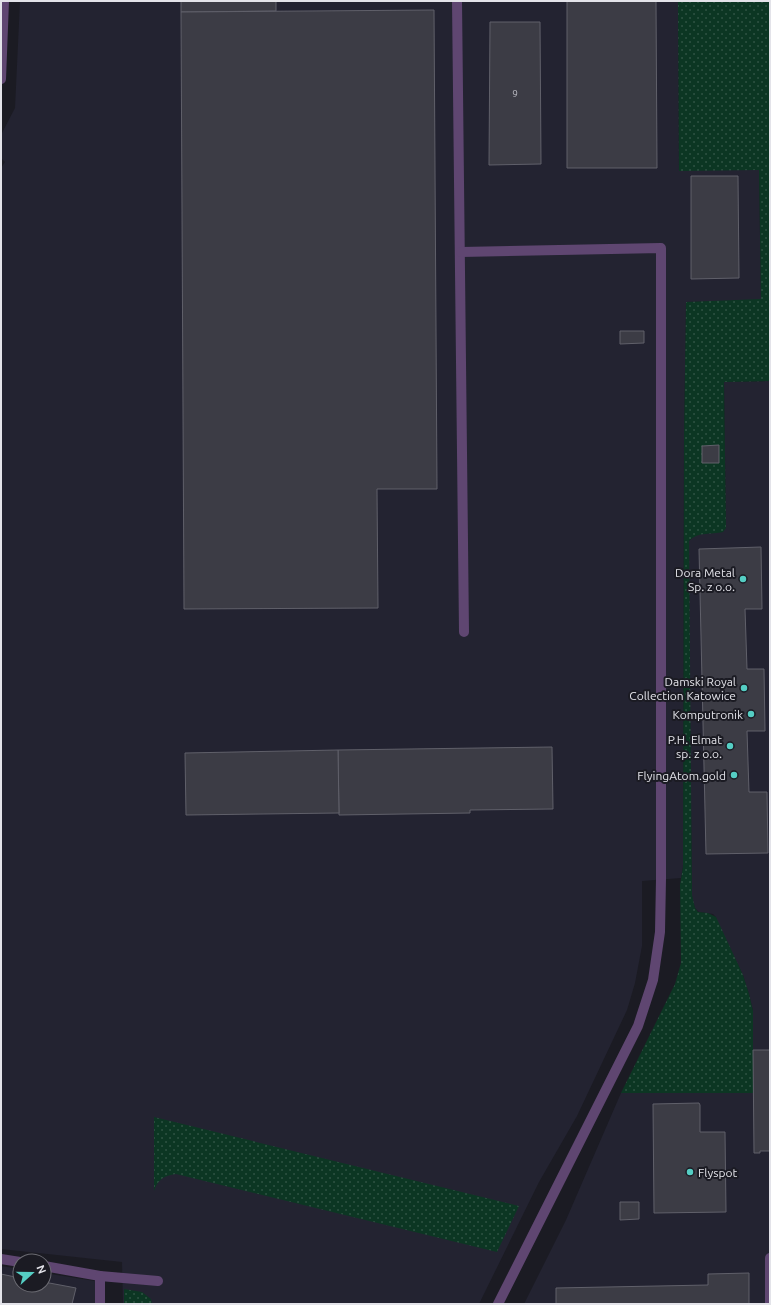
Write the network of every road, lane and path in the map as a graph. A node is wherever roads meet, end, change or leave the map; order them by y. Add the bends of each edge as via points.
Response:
1 (4, 1) edge
2 (457, 1) edge
3 (1, 79) edge
4 (461, 252) junction
5 (464, 632) dead end
6 (770, 1258) edge
7 (1, 1259) edge
8 (12, 1261) edge
9 (52, 1267) edge
10 (100, 1276) junction
11 (158, 1281) dead end
12 (100, 1304) edge
13 (498, 1304) edge
14 (770, 1304) edge

1 - 3 lane
2 - 4 lane
4 - 5 lane
4 - 13 lane via 661,248 662,879 660,932 653,980 638,1026
6 - 14 lane
7 - 8 lane
9 - 10 lane
10 - 11 lane
10 - 12 lane

